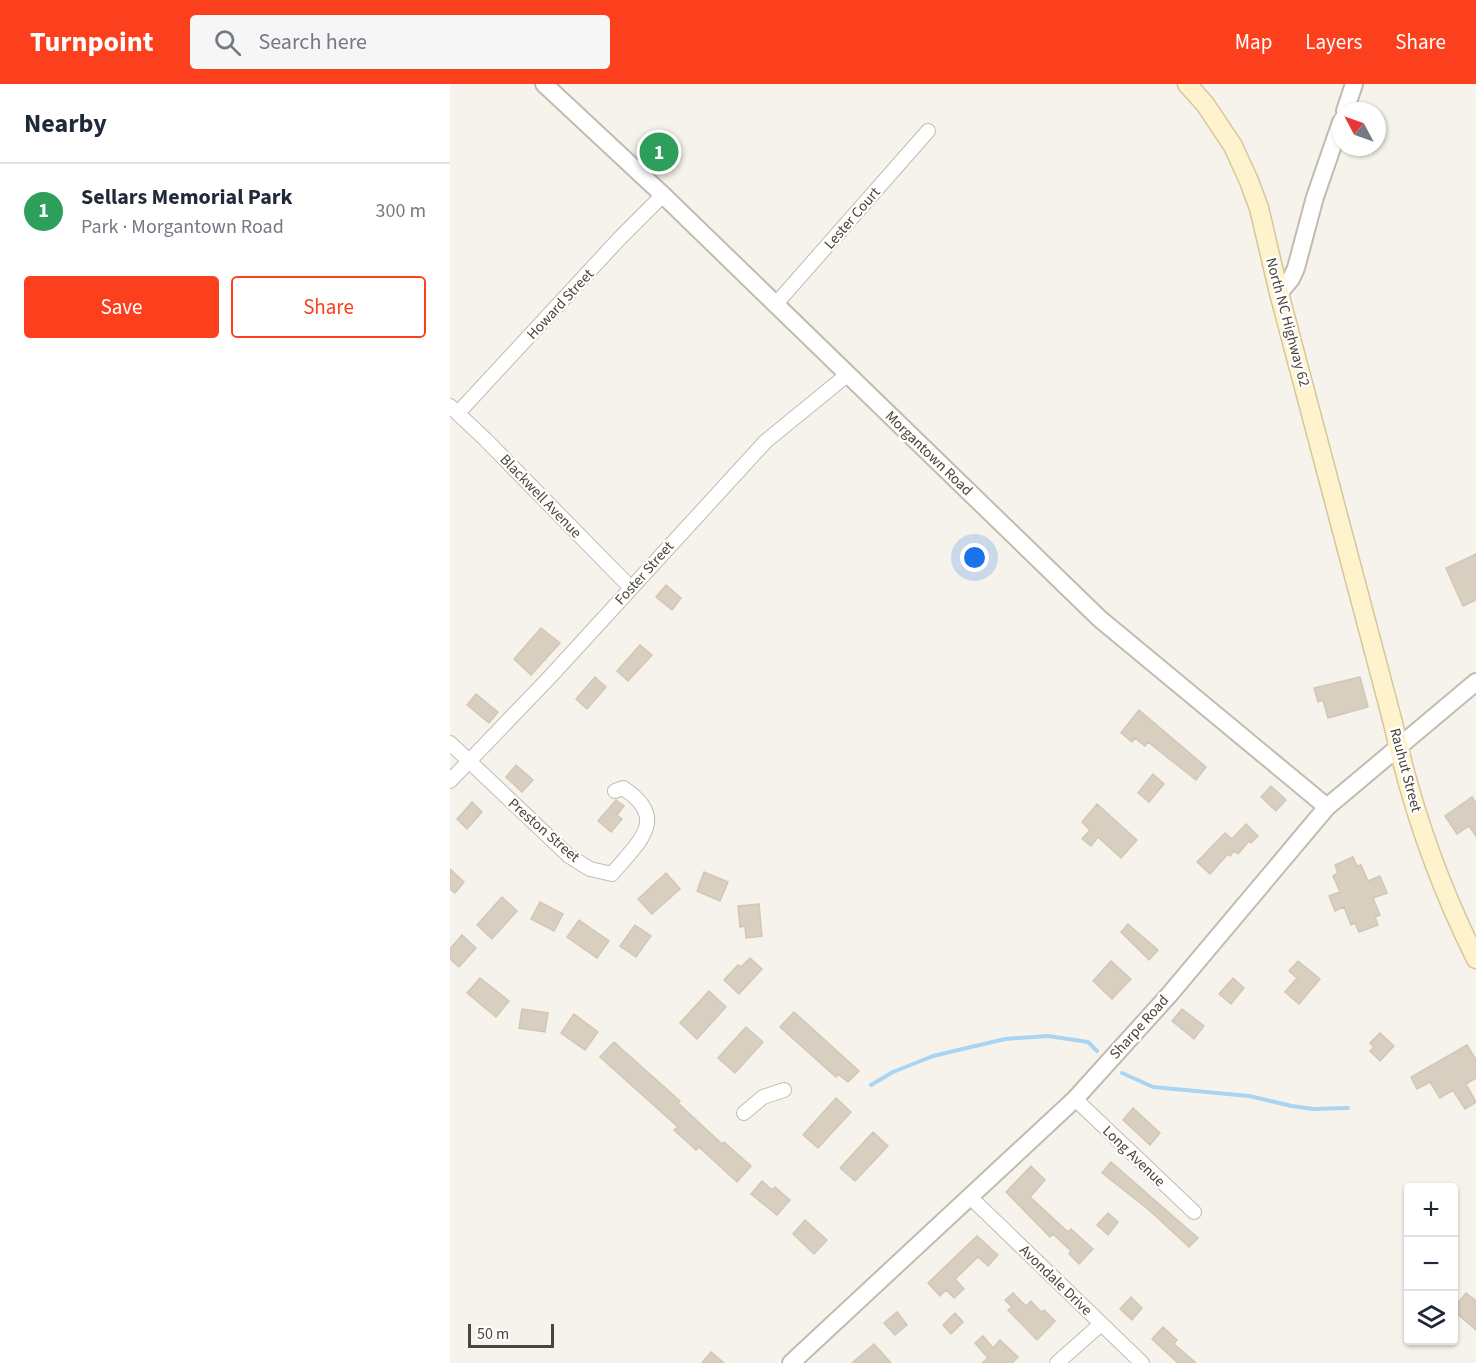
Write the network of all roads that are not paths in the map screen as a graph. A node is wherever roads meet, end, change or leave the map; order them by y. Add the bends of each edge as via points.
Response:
1 (544, 84) edge
2 (1188, 84) edge
3 (1354, 84) edge
4 (1348, 102) edge
5 (928, 131) dead end
6 (1332, 149) edge
7 (663, 195) junction
8 (1279, 293) junction
9 (775, 304) junction
10 (847, 375) junction
11 (454, 410) edge
12 (1355, 574) joint
13 (631, 588) junction
14 (1476, 682) edge
15 (450, 743) edge
16 (1398, 746) junction
17 (469, 762) junction
18 (450, 781) edge
19 (615, 791) dead end
20 (1327, 807) junction
21 (1476, 959) edge
22 (784, 1090) dead end
23 (1075, 1099) junction
24 (744, 1113) dead end
25 (970, 1197) junction
26 (1194, 1212) dead end
27 (1101, 1324) junction
28 (791, 1363) edge
29 (1057, 1363) edge
30 (1142, 1363) edge

1 - 7 street, Morgantown Road
2 - 8 main road, North NC Highway 62 via 1222,128 1249,181
3 - 4 street
5 - 9 street, Lester Court
6 - 8 street via 1296,268
7 - 9 street, Morgantown Road
7 - 11 street, Howard Street
8 - 12 main road, North NC Highway 62
9 - 10 street, Morgantown Road
10 - 13 street, Foster Street via 766,441
10 - 20 street, Morgantown Road via 1100,619
11 - 13 street, Blackwell Avenue
12 - 16 main road, Rauhut Street
13 - 17 street, Foster Street
14 - 16 street, Sharpe Road
15 - 17 street, Preston Street
16 - 20 street, Sharpe Road
16 - 21 main road, Rauhut Street via 1435,868
17 - 18 street, Foster Street
17 - 19 street, Preston Street via 569,856 590,869 612,874 647,831 647,814 638,798 623,788
20 - 23 street, Sharpe Road via 1169,995
22 - 24 street via 763,1097
23 - 25 street, Sharpe Road
23 - 26 street, Long Avenue
25 - 27 street, Avondale Drive
25 - 28 street, Sharpe Road
27 - 29 street
27 - 30 street, Avondale Drive

